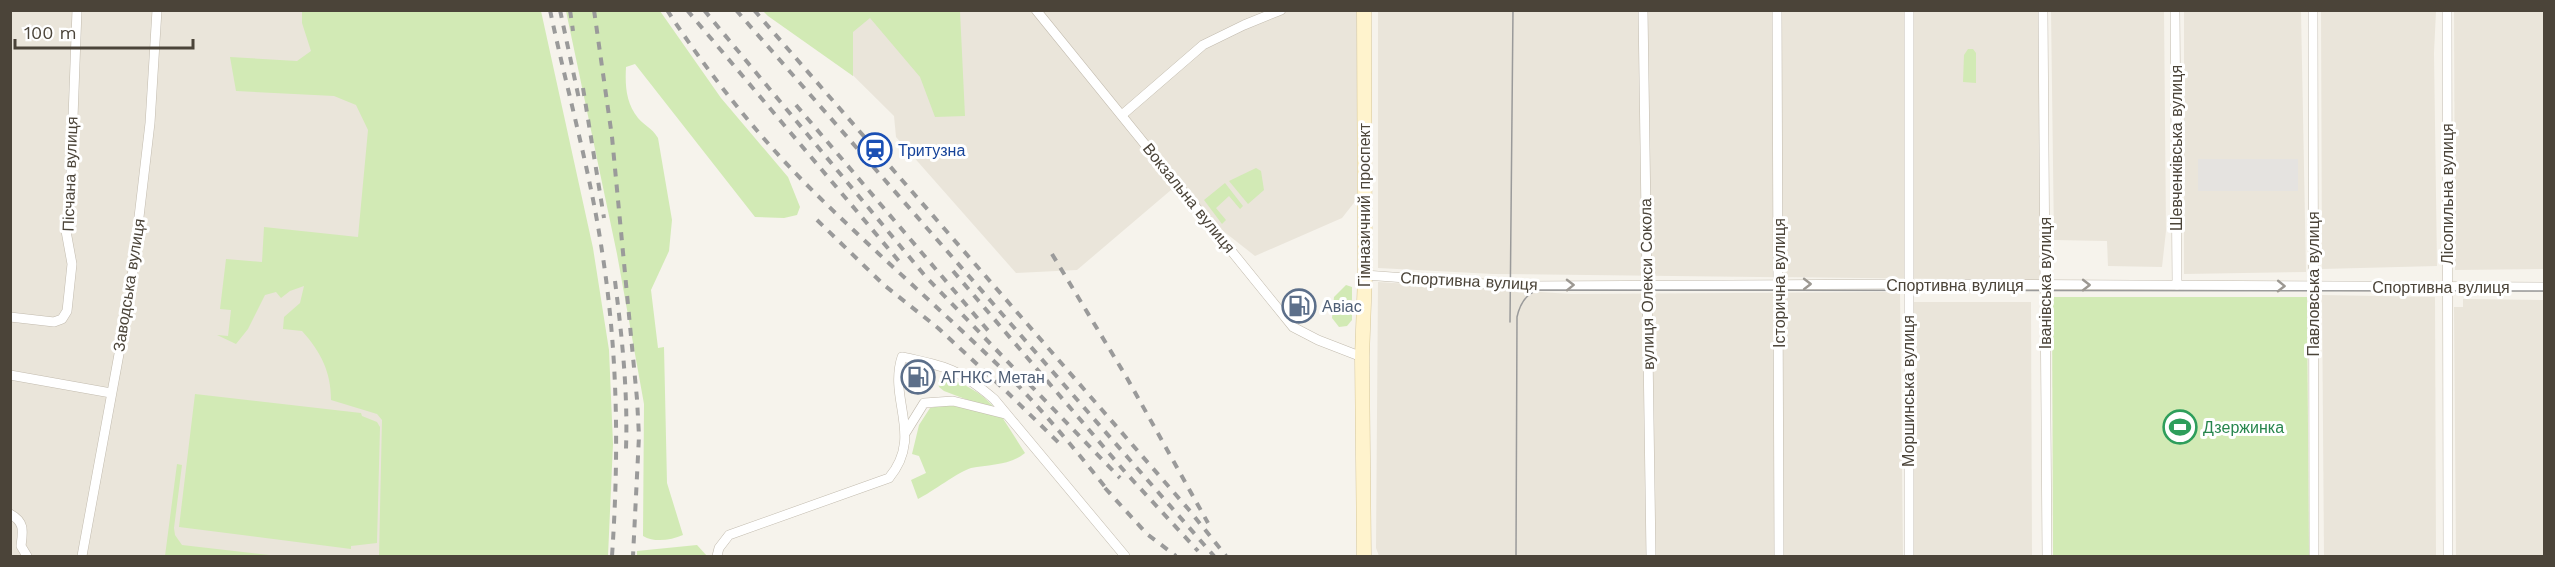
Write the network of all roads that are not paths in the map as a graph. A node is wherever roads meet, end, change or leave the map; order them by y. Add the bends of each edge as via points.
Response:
1 (76, 10) edge
2 (157, 10) edge
3 (1036, 10) edge
4 (1281, 10) edge
5 (1364, 10) edge
6 (1643, 10) edge
7 (1777, 10) edge
8 (1909, 10) edge
9 (2043, 10) edge
10 (2175, 10) edge
11 (2313, 10) edge
12 (2447, 10) edge
13 (1122, 115) junction
14 (1365, 275) junction
15 (1647, 284) junction
16 (1779, 284) junction
17 (1907, 284) junction
18 (2177, 285) junction
19 (2045, 286) junction
20 (2313, 286) junction
21 (2448, 287) junction
22 (2544, 287) edge
23 (10, 317) edge
24 (1362, 357) junction
25 (10, 375) edge
26 (111, 393) junction
27 (1005, 414) junction
28 (906, 432) junction
29 (900, 465) junction
30 (901, 478) dead end
31 (10, 514) edge
32 (1365, 552) edge
33 (27, 556) edge
34 (82, 556) edge
35 (717, 556) edge
36 (1125, 556) edge
37 (1651, 556) edge
38 (1779, 556) edge
39 (1909, 556) edge
40 (2047, 556) edge
41 (2314, 556) edge
42 (2448, 556) edge

1 - 23 street, Пісчана вулиця via 66,231 72,264 67,311 54,322
2 - 26 street, Заводська вулиця via 143,191 130,294
3 - 13 street, Вокзальна вулиця
4 - 13 street via 1203,45
5 - 14 main road, Гімназичний проспект
6 - 15 street, вулиця Олекси Сокола
7 - 16 street, Історична вулиця
8 - 17 street, Моршинська вулиця
9 - 19 street, Іванівська вулиця
10 - 18 street, Шевченківська вулиця
11 - 20 street, Павловська вулиця
12 - 21 street, Лісопильна вулиця
13 - 24 street, Вокзальна вулиця via 1293,327
14 -> 15 street, Спортивна вулиця via 1514,286
14 - 24 main road, Гімназичний проспект
15 - 16 street, Спортивна вулиця
15 - 37 street, вулиця Олекси Сокола
16 -> 17 street, Спортивна вулиця
16 - 38 street, Історична вулиця
17 - 19 street, Спортивна вулиця
17 - 39 street, Моршинська вулиця
19 -> 18 street, Спортивна вулиця
18 -> 20 street, Спортивна вулиця
19 - 40 street, Іванівська вулиця
20 - 21 street, Спортивна вулиця
20 - 41 street, Павловська вулиця
21 - 22 street, Спортивна вулиця
21 - 42 street, Лісопильна вулиця
24 - 32 main road, Гімназичний проспект
25 - 26 street
26 - 34 street, Заводська вулиця
27 - 28 street via 953,401 924,404
27 - 28 street via 970,378 944,366 902,357 897,373
27 - 36 street
28 - 29 street
29 - 30 street
29 - 35 street via 889,478 870,486 729,535
31 - 33 street via 22,523 21,546

